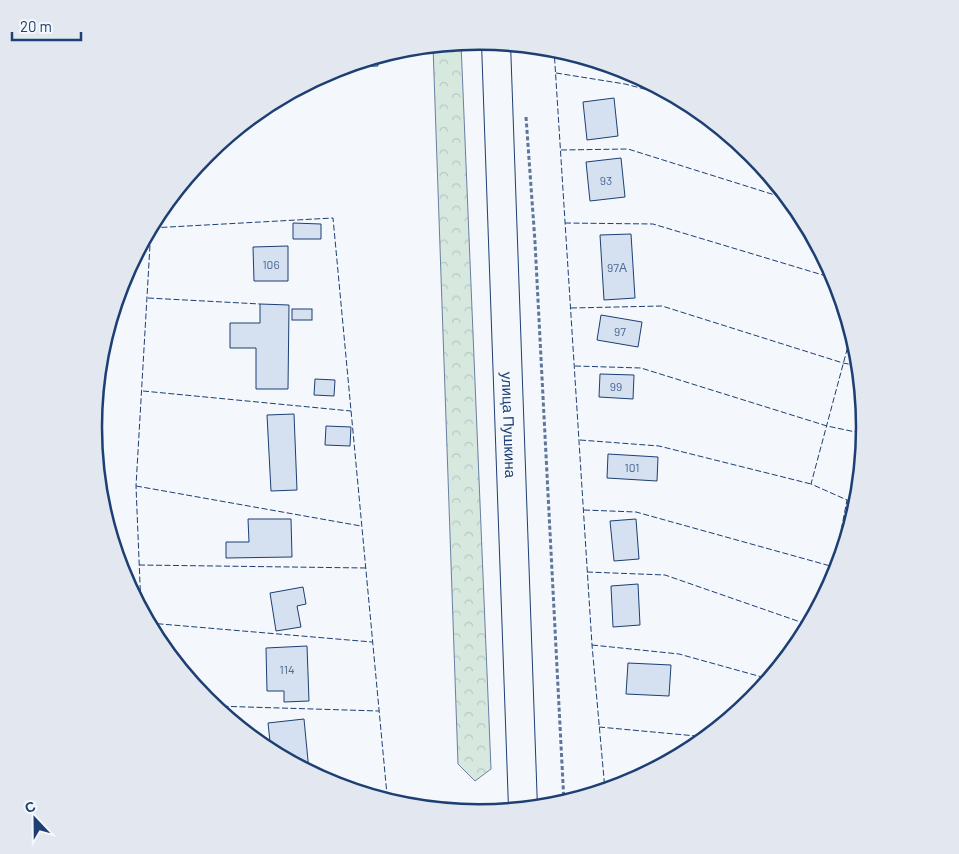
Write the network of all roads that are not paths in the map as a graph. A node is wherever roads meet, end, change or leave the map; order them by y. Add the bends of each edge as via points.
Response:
1 (496, 51) edge
2 (523, 801) edge

1 - 2 main road, улица Пушкина

